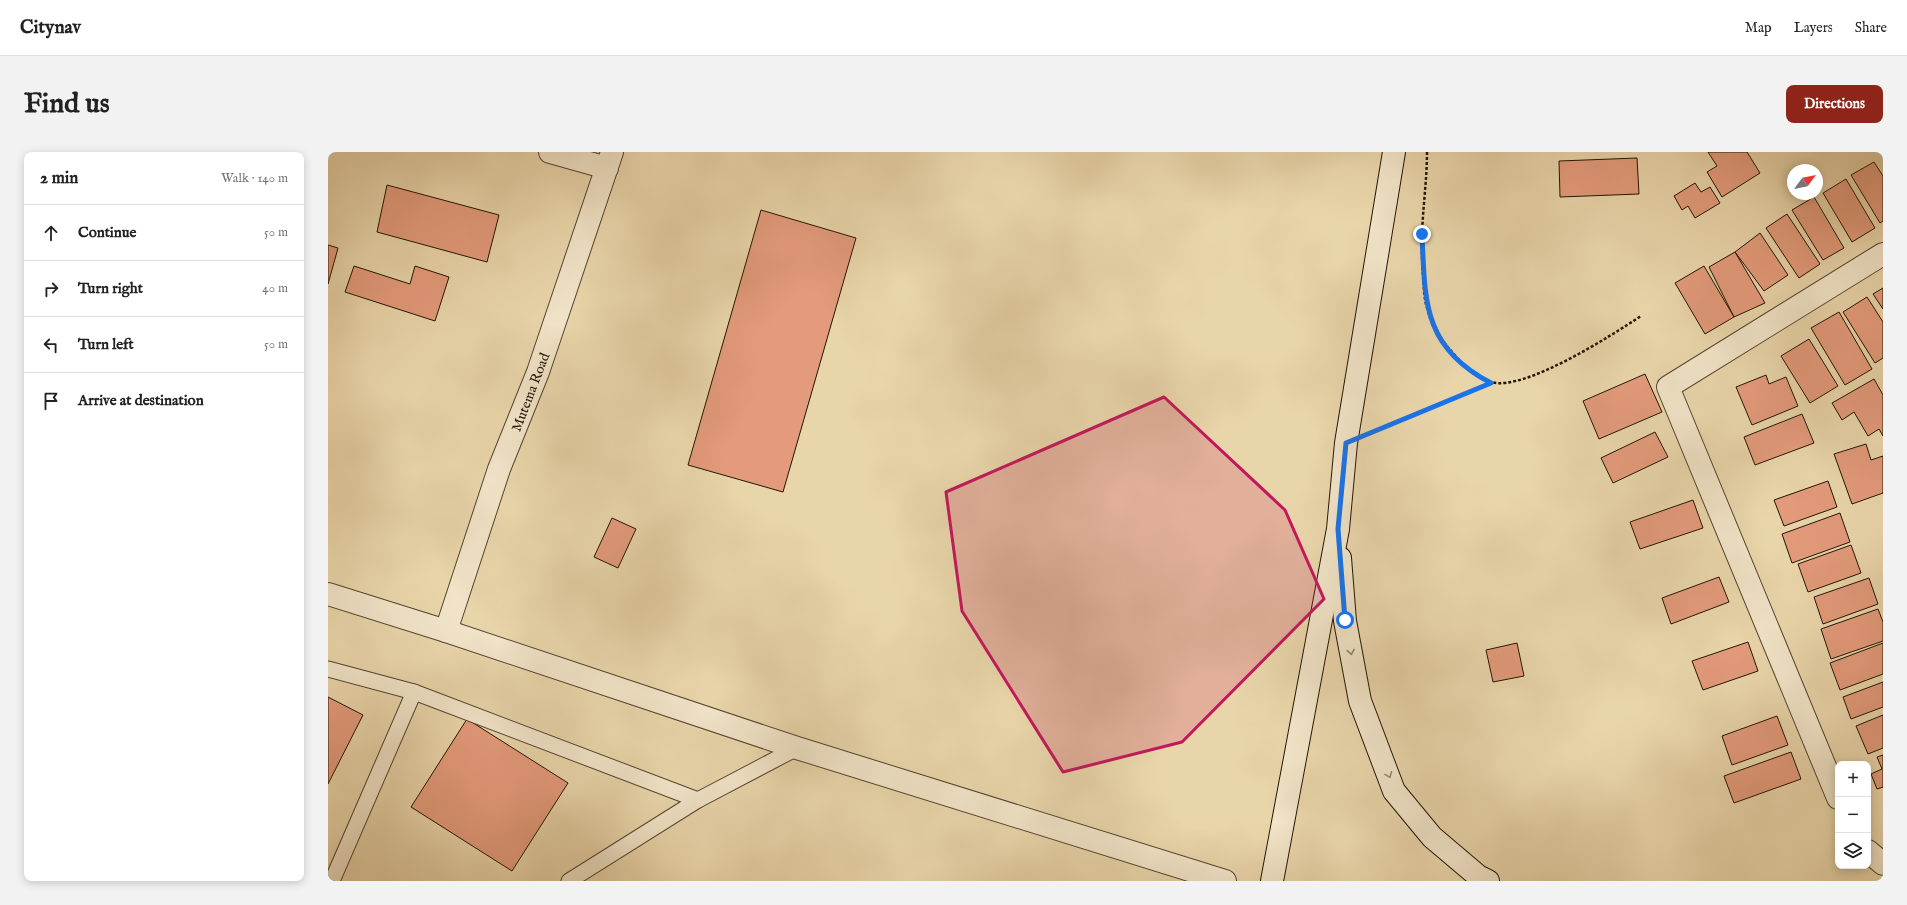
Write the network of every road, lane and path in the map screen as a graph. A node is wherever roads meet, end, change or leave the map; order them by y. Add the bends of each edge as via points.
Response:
1 (550, 152) edge
2 (1394, 152) edge
3 (1427, 152) edge
4 (609, 160) edge
5 (1883, 254) edge
6 (1641, 316) dead end
7 (1491, 383) junction
8 (1346, 443) junction
9 (1338, 529) junction
10 (328, 594) edge
11 (446, 631) junction
12 (328, 669) edge
13 (414, 692) junction
14 (797, 748) junction
15 (1838, 797) edge
16 (698, 800) junction
17 (1871, 854) edge
18 (1883, 864) edge
19 (332, 881) edge
20 (568, 881) edge
21 (1225, 881) edge
22 (1272, 881) edge
23 (1488, 881) edge

1 - 4 street
2 - 8 street
3 - 7 path via 1422,234 1424,293 1432,323 1440,340 1459,360 1472,372
4 - 11 street, Mutema Road via 538,372 499,469
5 - 15 street via 1668,387
6 - 7 path via 1588,350 1529,378
7 - 8 path
8 - 9 street
9 - 22 street
9 -> 23 street via 1345,620 1360,701 1394,791 1432,837 1478,876
10 - 11 street
11 - 14 street
12 - 13 lane
13 - 16 lane
13 - 19 lane
14 - 16 lane
14 - 21 street
16 - 20 lane
17 - 18 street

